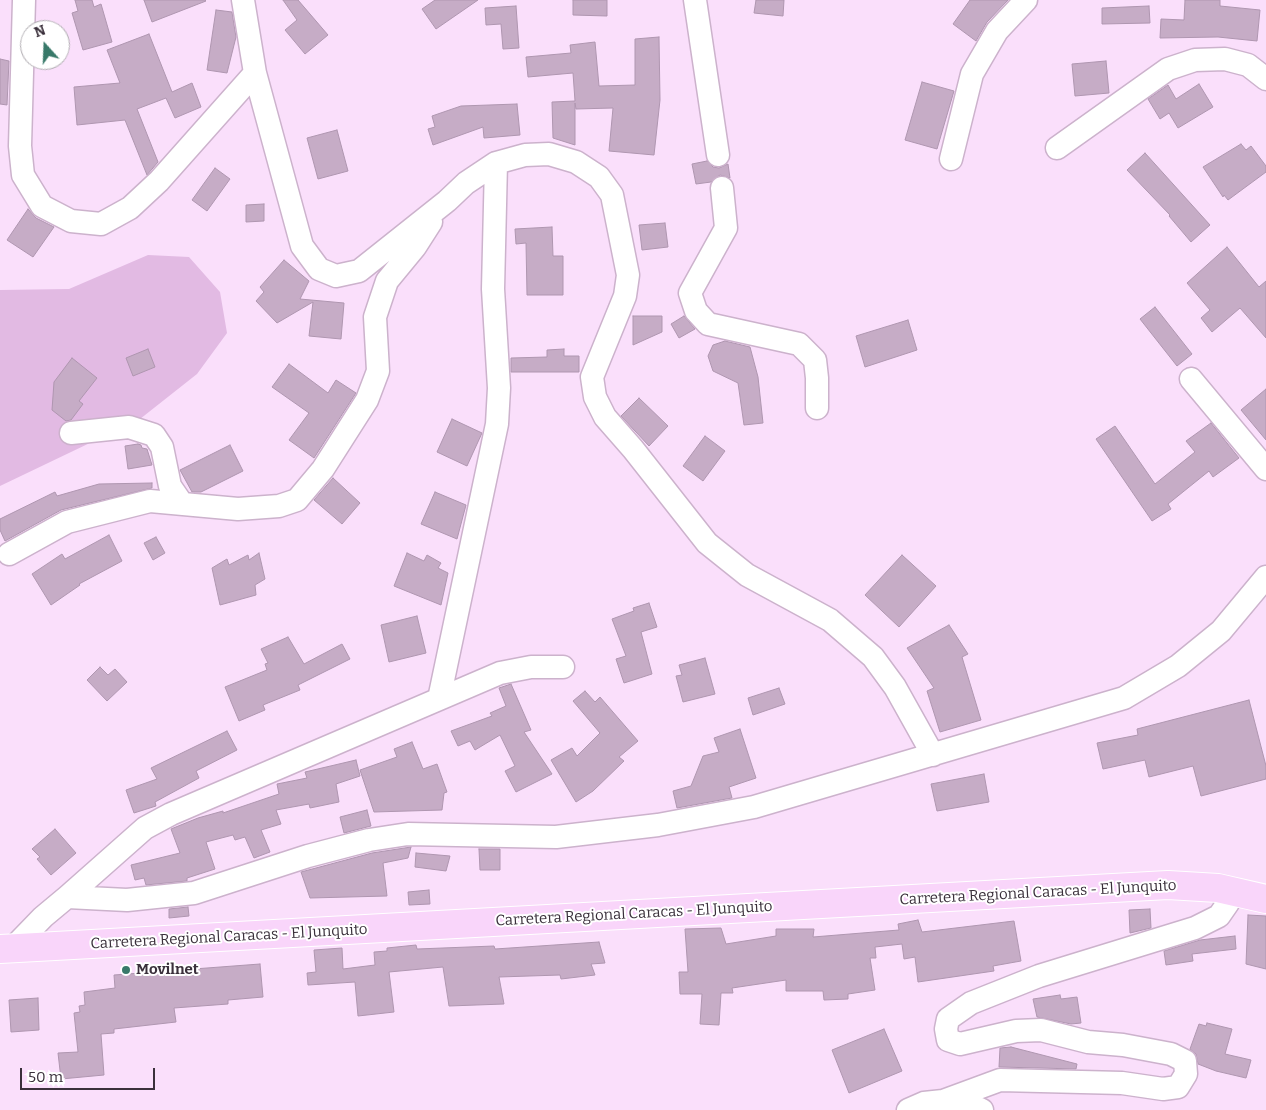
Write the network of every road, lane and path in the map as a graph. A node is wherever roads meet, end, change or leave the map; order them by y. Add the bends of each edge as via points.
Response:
1 (24, 0) edge
2 (695, 0) edge
3 (1026, 0) edge
4 (245, 5) edge
5 (255, 73) junction
6 (1266, 79) edge
7 (1058, 148) dead end
8 (718, 155) dead end
9 (951, 159) dead end
10 (496, 163) junction
11 (722, 188) dead end
12 (447, 201) junction
13 (1191, 379) dead end
14 (817, 408) dead end
15 (71, 433) dead end
16 (1266, 469) edge
17 (182, 502) junction
18 (9, 554) dead end
19 (1266, 577) edge
20 (563, 667) dead end
21 (439, 699) junction
22 (933, 755) junction
23 (1218, 888) junction
24 (67, 897) junction
25 (1266, 899) edge
26 (7, 949) edge
27 (943, 1101) junction
28 (908, 1110) edge
29 (982, 1110) edge

1 - 5 street via 20,146 23,175 42,206 71,221 101,224 130,208 159,181
2 - 8 street
3 - 9 street via 997,31 972,74
4 - 5 street
5 - 12 street via 302,246 319,269 336,276 359,271
6 - 7 street via 1248,66 1225,59 1195,60 1168,69
10 - 12 street via 466,183
10 - 21 street via 493,288 499,388 497,424
10 - 22 street via 524,155 549,154 576,162 599,177 612,195 628,275 625,296 592,378 595,397 605,417 707,543 748,575 830,620 873,657 895,687
11 - 14 street via 726,228 690,293 696,311 708,324 799,344 815,360
12 - 17 street via 387,281 375,317 378,371 367,400 323,469 298,500 280,506 238,509
13 - 16 street
15 - 17 street via 129,427 154,434 162,447 170,486
17 - 18 street via 150,501 67,522
19 - 22 street via 1221,631 1178,666 1124,698
20 - 21 street via 531,667 500,672
21 - 24 street via 171,814 145,828
22 - 24 street via 754,807 658,826 556,837 408,834 369,840 308,856 194,893 127,900
23 - 25 main road, Carretera Regional Caracas - El Junquito
23 - 26 main road, Carretera Regional Caracas - El Junquito via 1158,886
23 - 27 street via 1228,903 1219,916 1195,928 1030,979 971,1003 948,1019 948,1040 960,1044 1016,1031 1042,1030 1088,1042 1172,1054 1185,1061 1186,1074 1178,1087 1163,1089 1122,1083 1000,1080
24 - 26 street
27 - 28 street via 924,1103
27 - 29 street

